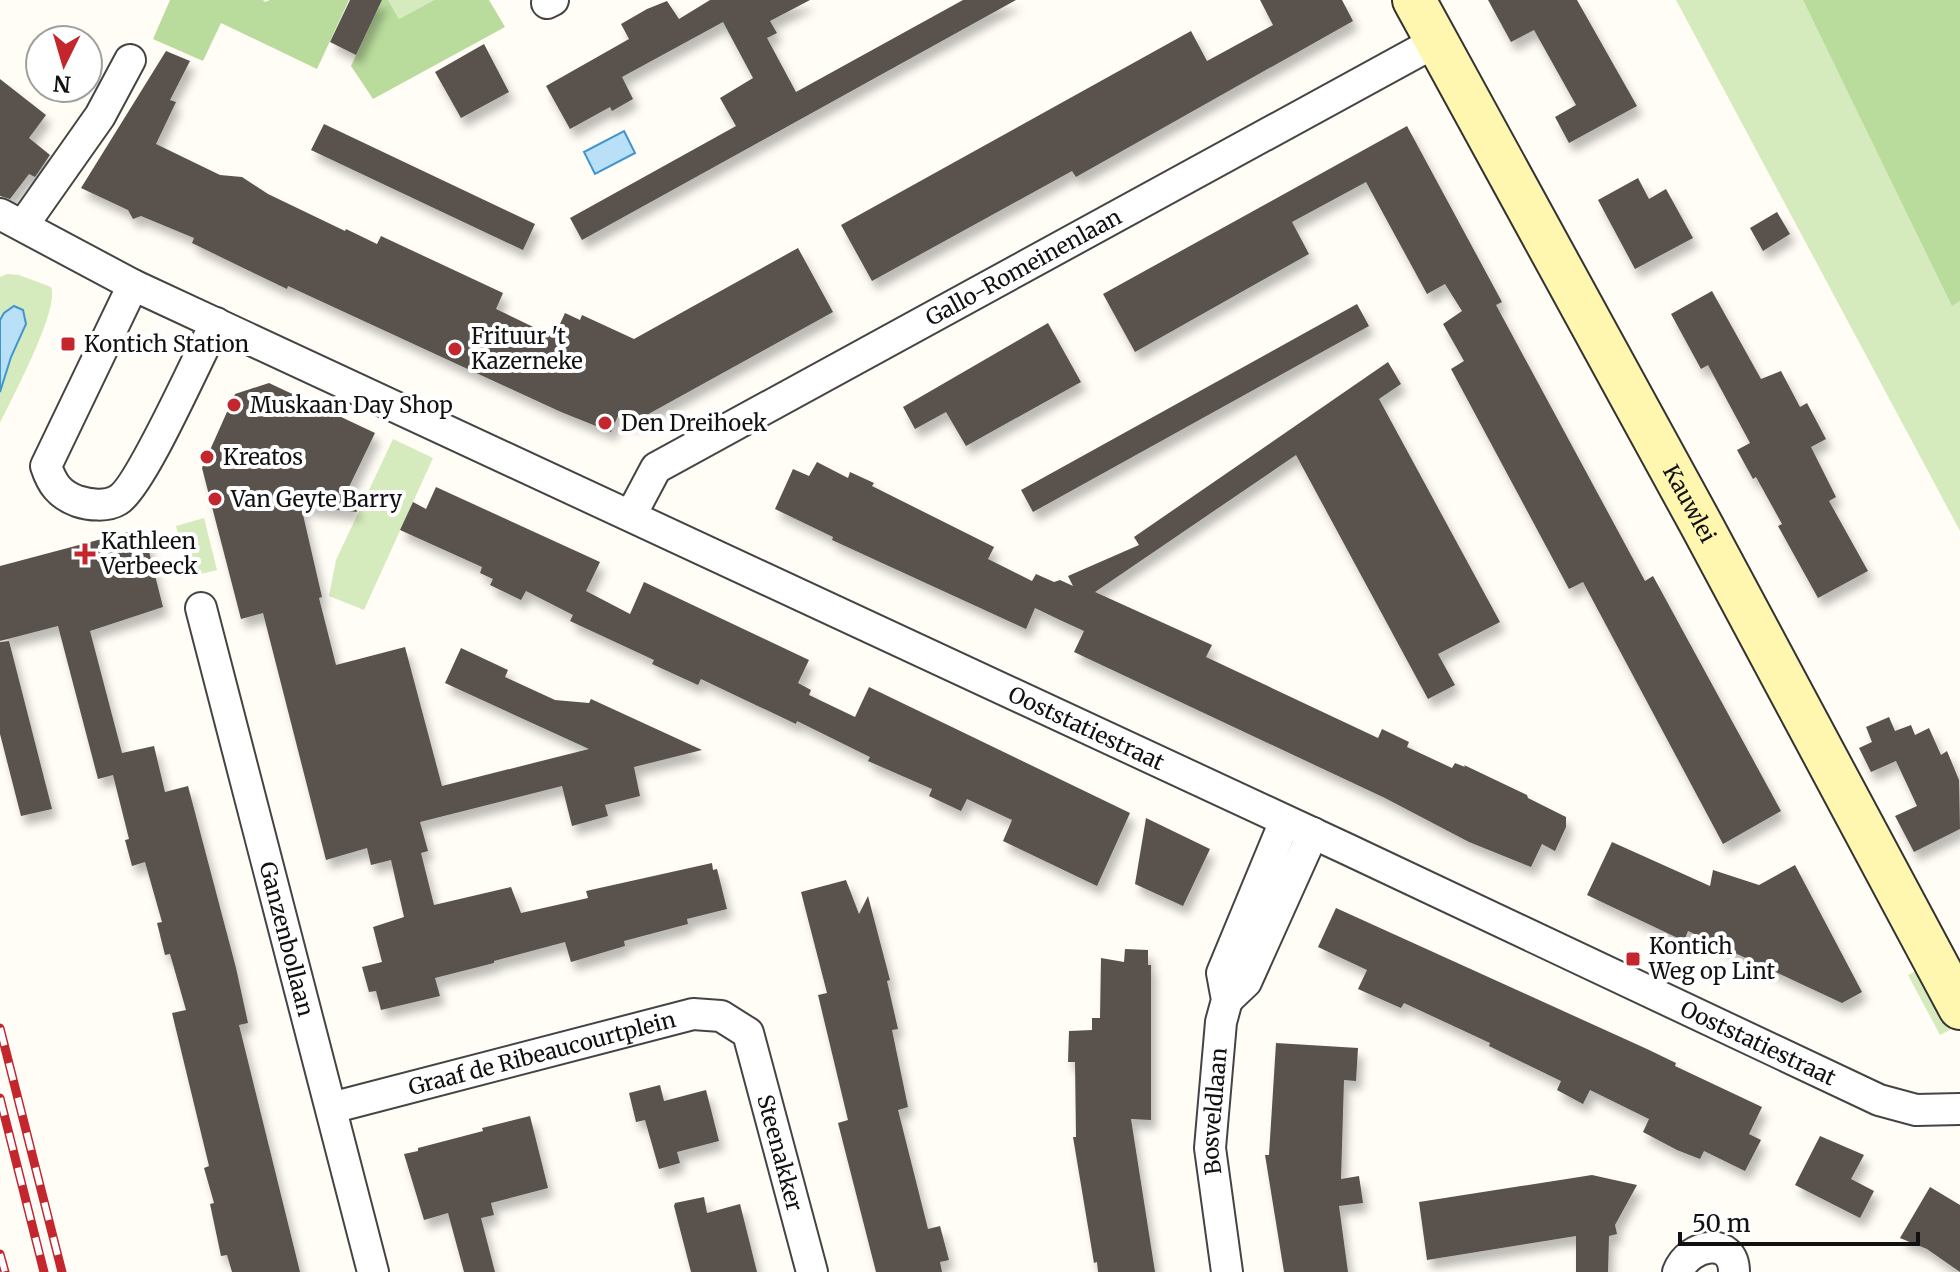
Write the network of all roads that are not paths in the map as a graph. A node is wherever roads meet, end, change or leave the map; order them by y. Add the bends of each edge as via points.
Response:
1 (1414, 0) edge
2 (1437, 41) junction
3 (130, 60) dead end
4 (0, 214) edge
5 (31, 214) dead end
6 (133, 285) junction
7 (216, 323) junction
8 (631, 515) junction
9 (201, 608) dead end
10 (1285, 821) junction
11 (1313, 833) junction
12 (1227, 1000) junction
13 (1960, 1008) edge
14 (748, 1033) joint
15 (331, 1108) junction
16 (1960, 1109) edge
17 (373, 1272) edge
18 (812, 1272) edge
19 (1227, 1272) edge
20 (1678, 1272) edge
21 (1734, 1272) edge

1 - 2 street, Kauwlei
2 - 8 street, Gallo-Romeinenlaan via 656,468
2 - 13 street, Kauwlei
3 - 5 street via 100,116
4 - 6 street, Ooststatiestraat
6 - 7 street, Ooststatiestraat
6 - 7 street via 46,466 63,495 88,505 117,501 127,493
7 - 8 street, Ooststatiestraat
8 - 10 street, Ooststatiestraat
9 - 15 street, Ganzenbollaan
10 - 11 street, Ooststatiestraat
10 - 12 street, Bosveldlaan via 1222,973
11 - 12 street, Bosveldlaan via 1246,982
11 - 16 street, Ooststatiestraat via 1879,1100 1916,1110
12 - 19 street, Bosveldlaan via 1210,1148
14 - 15 street, Graaf de Ribeaucourtplein via 721,1016 693,1014
14 - 18 street, Steenakker
15 - 17 street, Ganzenbollaan
20 - 21 street via 1692,1252 1704,1247 1727,1253

